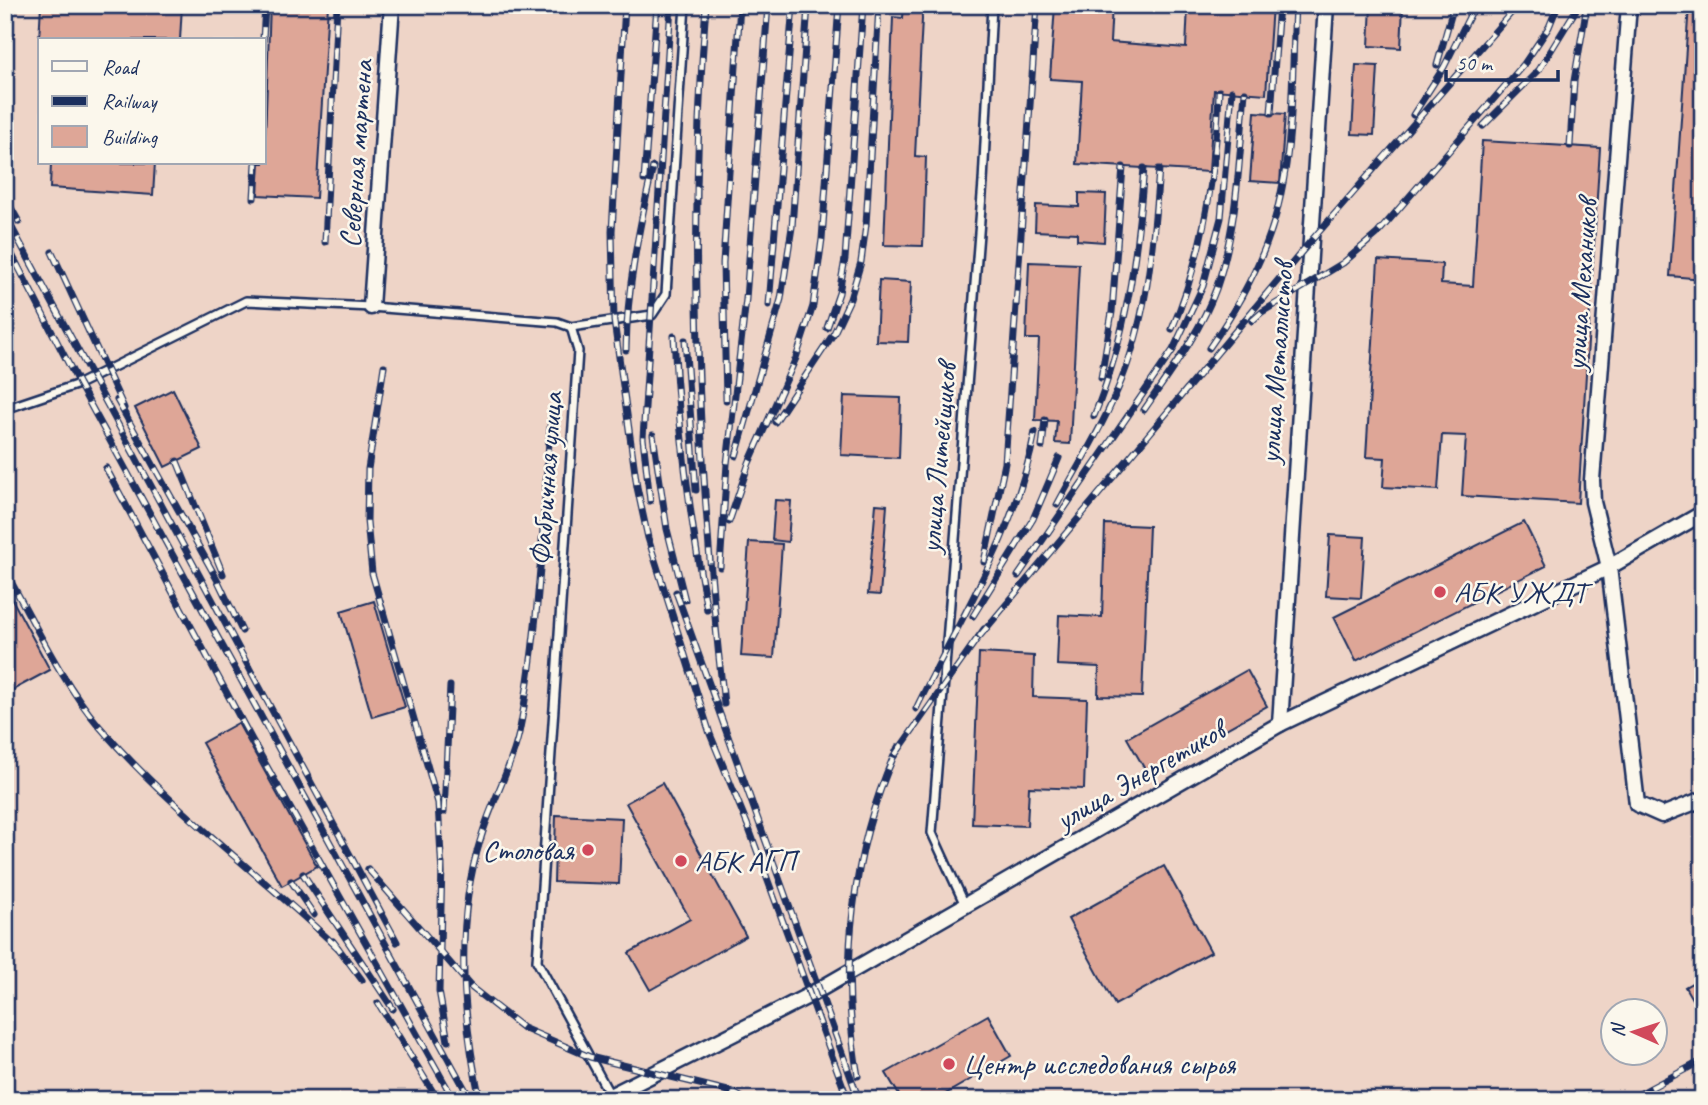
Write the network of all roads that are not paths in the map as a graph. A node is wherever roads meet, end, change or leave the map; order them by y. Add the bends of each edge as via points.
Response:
1 (392, 5) edge
2 (685, 5) edge
3 (992, 5) edge
4 (1326, 5) edge
5 (1629, 5) edge
6 (371, 307) junction
7 (571, 327) junction
8 (5, 409) edge
9 (1703, 513) edge
10 (1609, 567) junction
11 (1280, 724) junction
12 (1703, 799) edge
13 (966, 906) junction
14 (611, 1098) edge

1 - 6 street, Северная мартена
2 - 7 lane via 666,294 652,315
3 - 13 lane, улица Литейщиков via 984,182 932,833
4 - 11 street, улица Металлистов
5 - 10 street, улица Механиков via 1591,480
6 - 7 lane
6 - 8 lane via 246,301 79,384
7 - 14 lane, Фабричная улица via 578,351 537,961
9 - 10 street, улица Энергетиков
10 - 11 street, улица Энергетиков
10 - 12 street, улица Механиков via 1637,804 1662,815
11 - 13 street, улица Энергетиков
13 - 14 street, улица Энергетиков via 808,996

